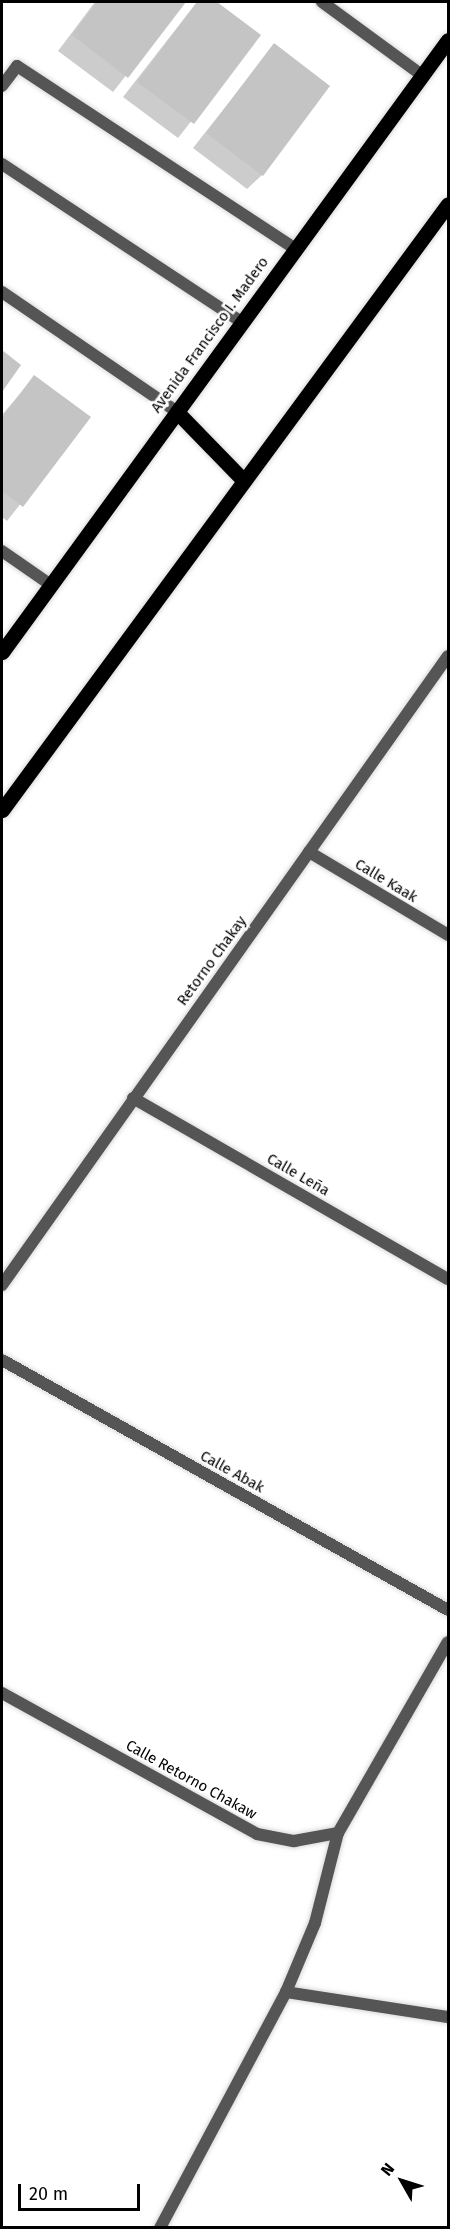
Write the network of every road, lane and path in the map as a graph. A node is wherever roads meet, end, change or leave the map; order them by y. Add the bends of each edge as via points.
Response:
1 (322, 2) edge
2 (448, 40) edge
3 (423, 76) junction
4 (2, 86) edge
5 (2, 164) edge
6 (448, 204) edge
7 (296, 249) junction
8 (2, 292) edge
9 (242, 322) junction
10 (177, 411) junction
11 (244, 481) junction
12 (2, 551) edge
13 (51, 585) junction
14 (2, 652) edge
15 (448, 656) edge
16 (2, 810) edge
17 (309, 852) junction
18 (448, 935) edge
19 (133, 1098) junction
20 (448, 1279) edge
21 (2, 1284) edge
22 (2, 1360) edge
23 (448, 1611) edge
24 (448, 1642) edge
25 (2, 1693) edge
26 (338, 1833) junction
27 (286, 1992) junction
28 (448, 2017) edge
29 (160, 2228) edge

1 - 3 street
2 - 3 main road, Avenida Francisco I. Madero
3 - 7 main road, Avenida Francisco I. Madero
4 - 7 street via 16,66
5 - 9 street
6 - 11 main road
7 - 9 main road, Avenida Francisco I. Madero
8 - 10 street
9 - 10 main road, Avenida Francisco I. Madero
10 - 11 main road
10 - 13 main road, Avenida Francisco I. Madero
11 - 16 main road
12 - 13 street
13 - 14 main road, Avenida Francisco I. Madero
15 - 17 street, Retorno Chakay
17 - 18 street, Calle Kaak
17 - 19 street, Retorno Chakay
19 - 20 street, Calle Leña
19 - 21 street, Retorno Chakay
22 - 23 street, Calle Abak
24 - 26 street
25 - 26 street, Calle Retorno Chakaw via 257,1834 294,1841
26 - 27 street via 315,1923
27 - 28 street
27 - 29 street

